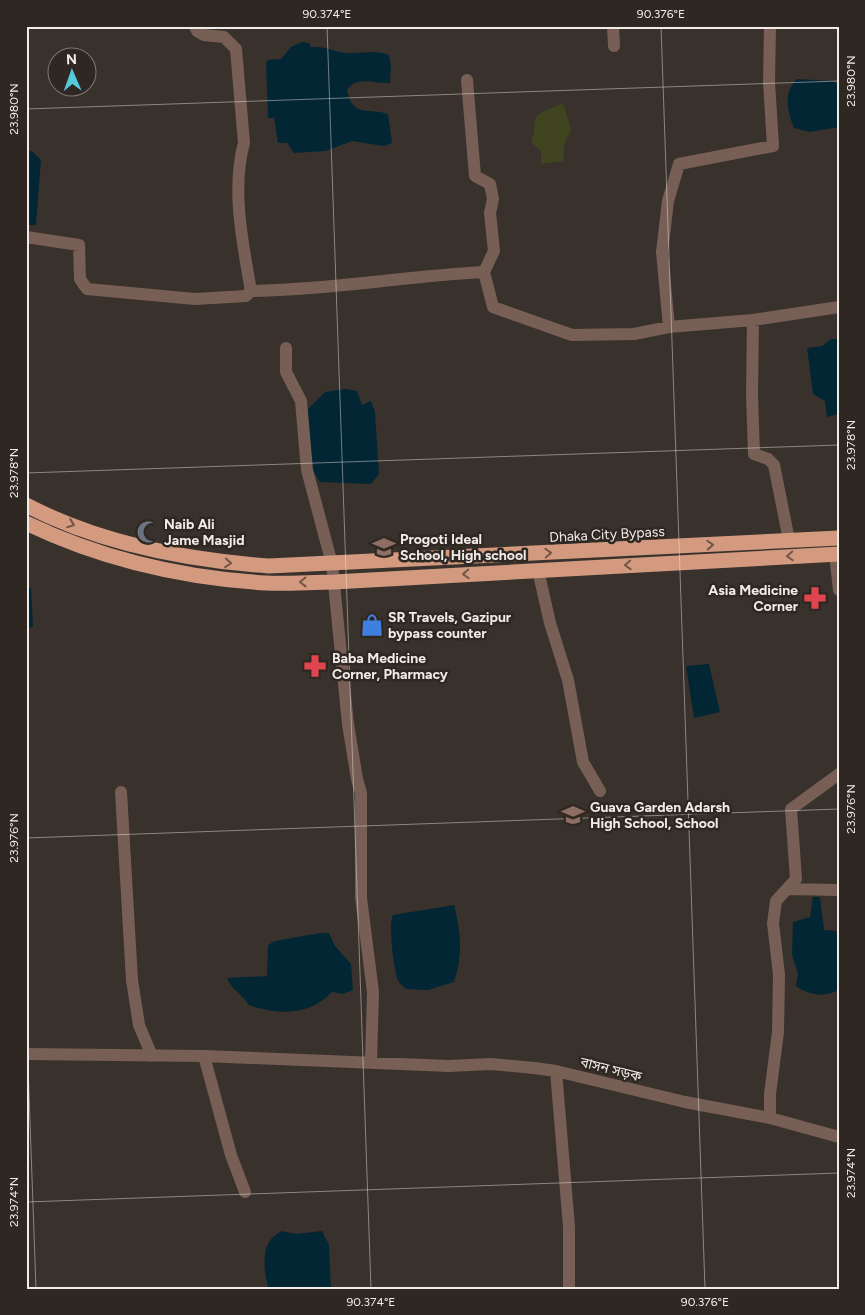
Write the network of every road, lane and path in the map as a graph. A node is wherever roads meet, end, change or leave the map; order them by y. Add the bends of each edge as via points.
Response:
1 (195, 26) edge
2 (613, 26) edge
3 (770, 26) edge
4 (614, 46) dead end
5 (467, 80) dead end
6 (26, 237) edge
7 (484, 272) junction
8 (250, 291) junction
9 (839, 307) edge
10 (753, 320) junction
11 (669, 327) junction
12 (286, 348) dead end
13 (26, 504) edge
14 (26, 523) edge
15 (839, 538) edge
16 (789, 540) junction
17 (837, 554) edge
18 (332, 564) junction
19 (538, 570) junction
20 (334, 582) junction
21 (839, 590) edge
22 (839, 774) edge
23 (600, 791) dead end
24 (121, 792) dead end
25 (787, 889) junction
26 (839, 890) edge
27 (26, 1054) edge
28 (152, 1056) junction
29 (204, 1056) junction
30 (371, 1062) junction
31 (556, 1071) junction
32 (770, 1118) junction
33 (839, 1138) edge
34 (245, 1192) dead end
35 (569, 1289) edge

1 - 8 street via 204,34 224,37 236,49 244,143 239,220
2 - 4 street
3 - 11 street via 773,146 679,164 668,201 662,252
5 - 7 street via 475,176 490,184 493,199 490,213 494,251
6 - 8 street via 79,245 80,280 88,288 195,300 246,296
7 - 8 street via 298,290
7 - 11 street via 493,307 572,335 634,334
9 - 10 street
10 - 11 street
10 - 16 street via 754,454 774,465
12 - 18 street via 286,372 300,401 307,470
13 -> 18 highway, Dhaka City Bypass via 110,538 158,552 222,563 269,566
20 -> 14 highway via 268,583 219,579 158,568 102,553
15 - 16 highway, Dhaka City Bypass
18 -> 16 highway, Dhaka City Bypass
17 -> 19 highway
17 - 21 street
18 - 20 street
19 -> 20 highway
19 - 23 street via 568,680 583,762
20 - 30 street via 348,724 361,793 361,898 373,992
22 - 25 street via 791,809 796,879
24 - 28 street via 132,980 139,1025
25 - 26 street
25 - 32 street via 776,901 773,924 779,975 778,1032
27 - 28 street, বাসন সড়ক
28 - 29 street, বাসন সড়ক
29 - 30 street, বাসন সড়ক
29 - 34 street
30 - 31 street, বাসন সড়ক via 449,1066 491,1064
31 - 32 street, বাসন সড়ক via 685,1102
31 - 35 street via 569,1227
32 - 33 street, বাসন সড়ক

